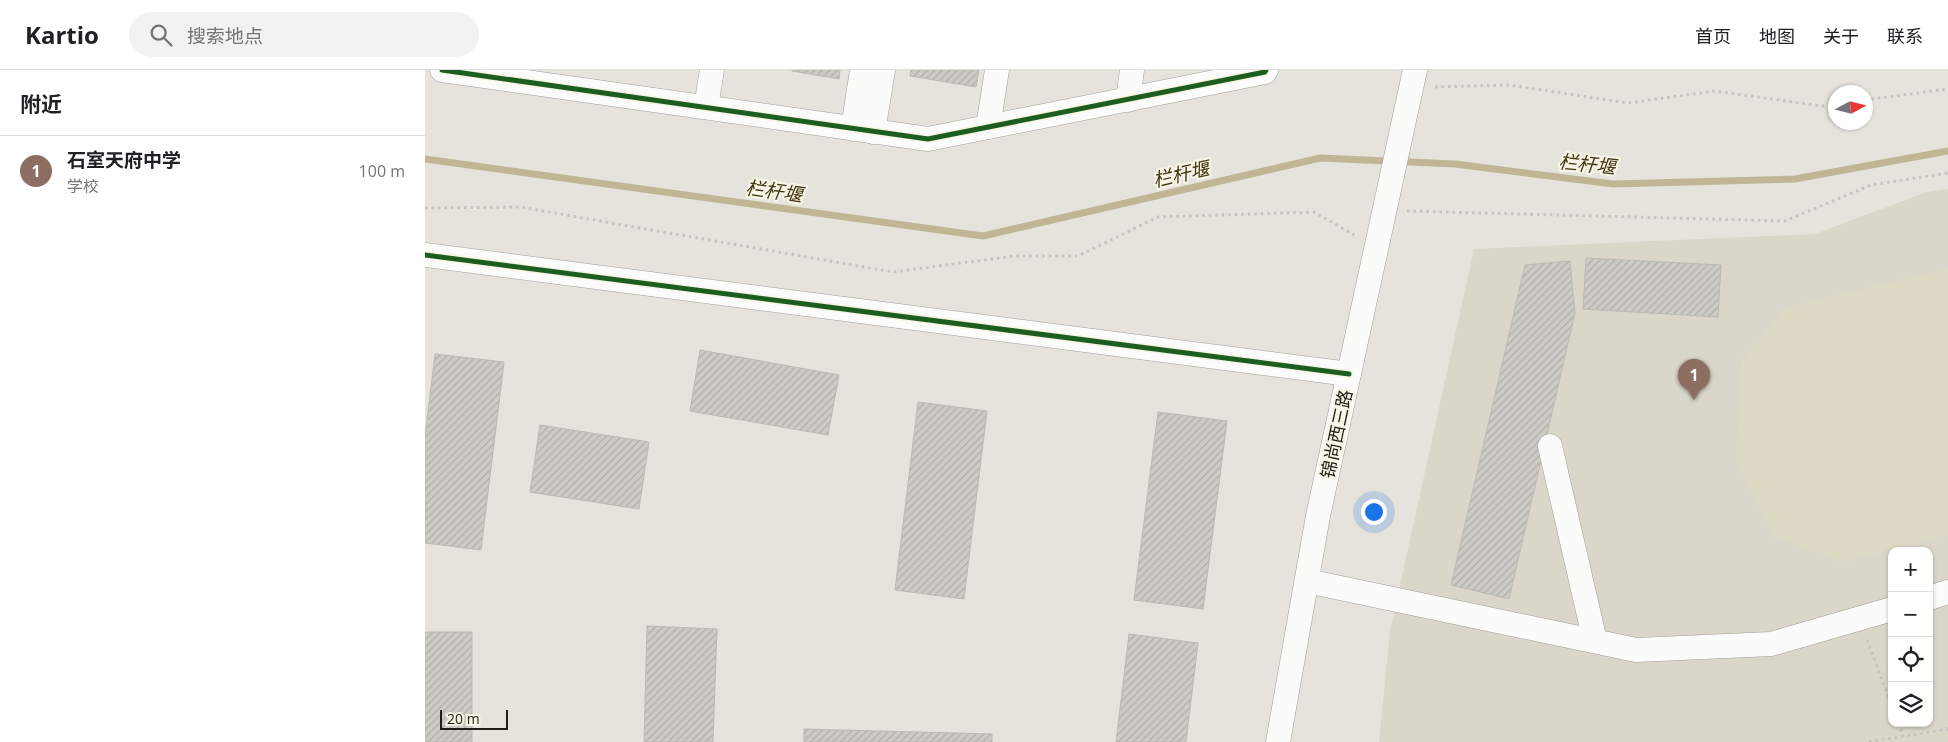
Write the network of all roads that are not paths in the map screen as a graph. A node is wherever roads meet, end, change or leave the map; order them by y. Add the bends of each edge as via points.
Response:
1 (442, 70) edge
2 (711, 70) edge
3 (862, 70) edge
4 (883, 70) edge
5 (997, 70) edge
6 (1133, 70) edge
7 (1266, 70) edge
8 (559, 78) edge
9 (1413, 79) edge
10 (1128, 100) junction
11 (706, 107) junction
12 (988, 127) junction
13 (863, 130) junction
14 (425, 255) edge
15 (1349, 374) junction
16 (1549, 446) dead end
17 (1307, 582) junction
18 (1948, 592) edge
19 (1933, 597) edge
20 (1888, 610) edge
21 (1595, 641) junction
22 (1278, 742) edge

1 - 8 street
2 - 11 street
3 - 13 street
4 - 13 street
5 - 12 street
6 - 10 street
7 - 10 street
8 - 11 street
9 - 15 street, 锦尚西三路
10 - 12 street
11 - 13 street
12 - 13 street via 927,140
14 - 15 street
15 - 17 street, 锦尚西三路
16 - 21 street
17 - 21 street
17 - 22 street, 锦尚西三路
18 - 19 street
20 - 21 street via 1771,644 1636,650

